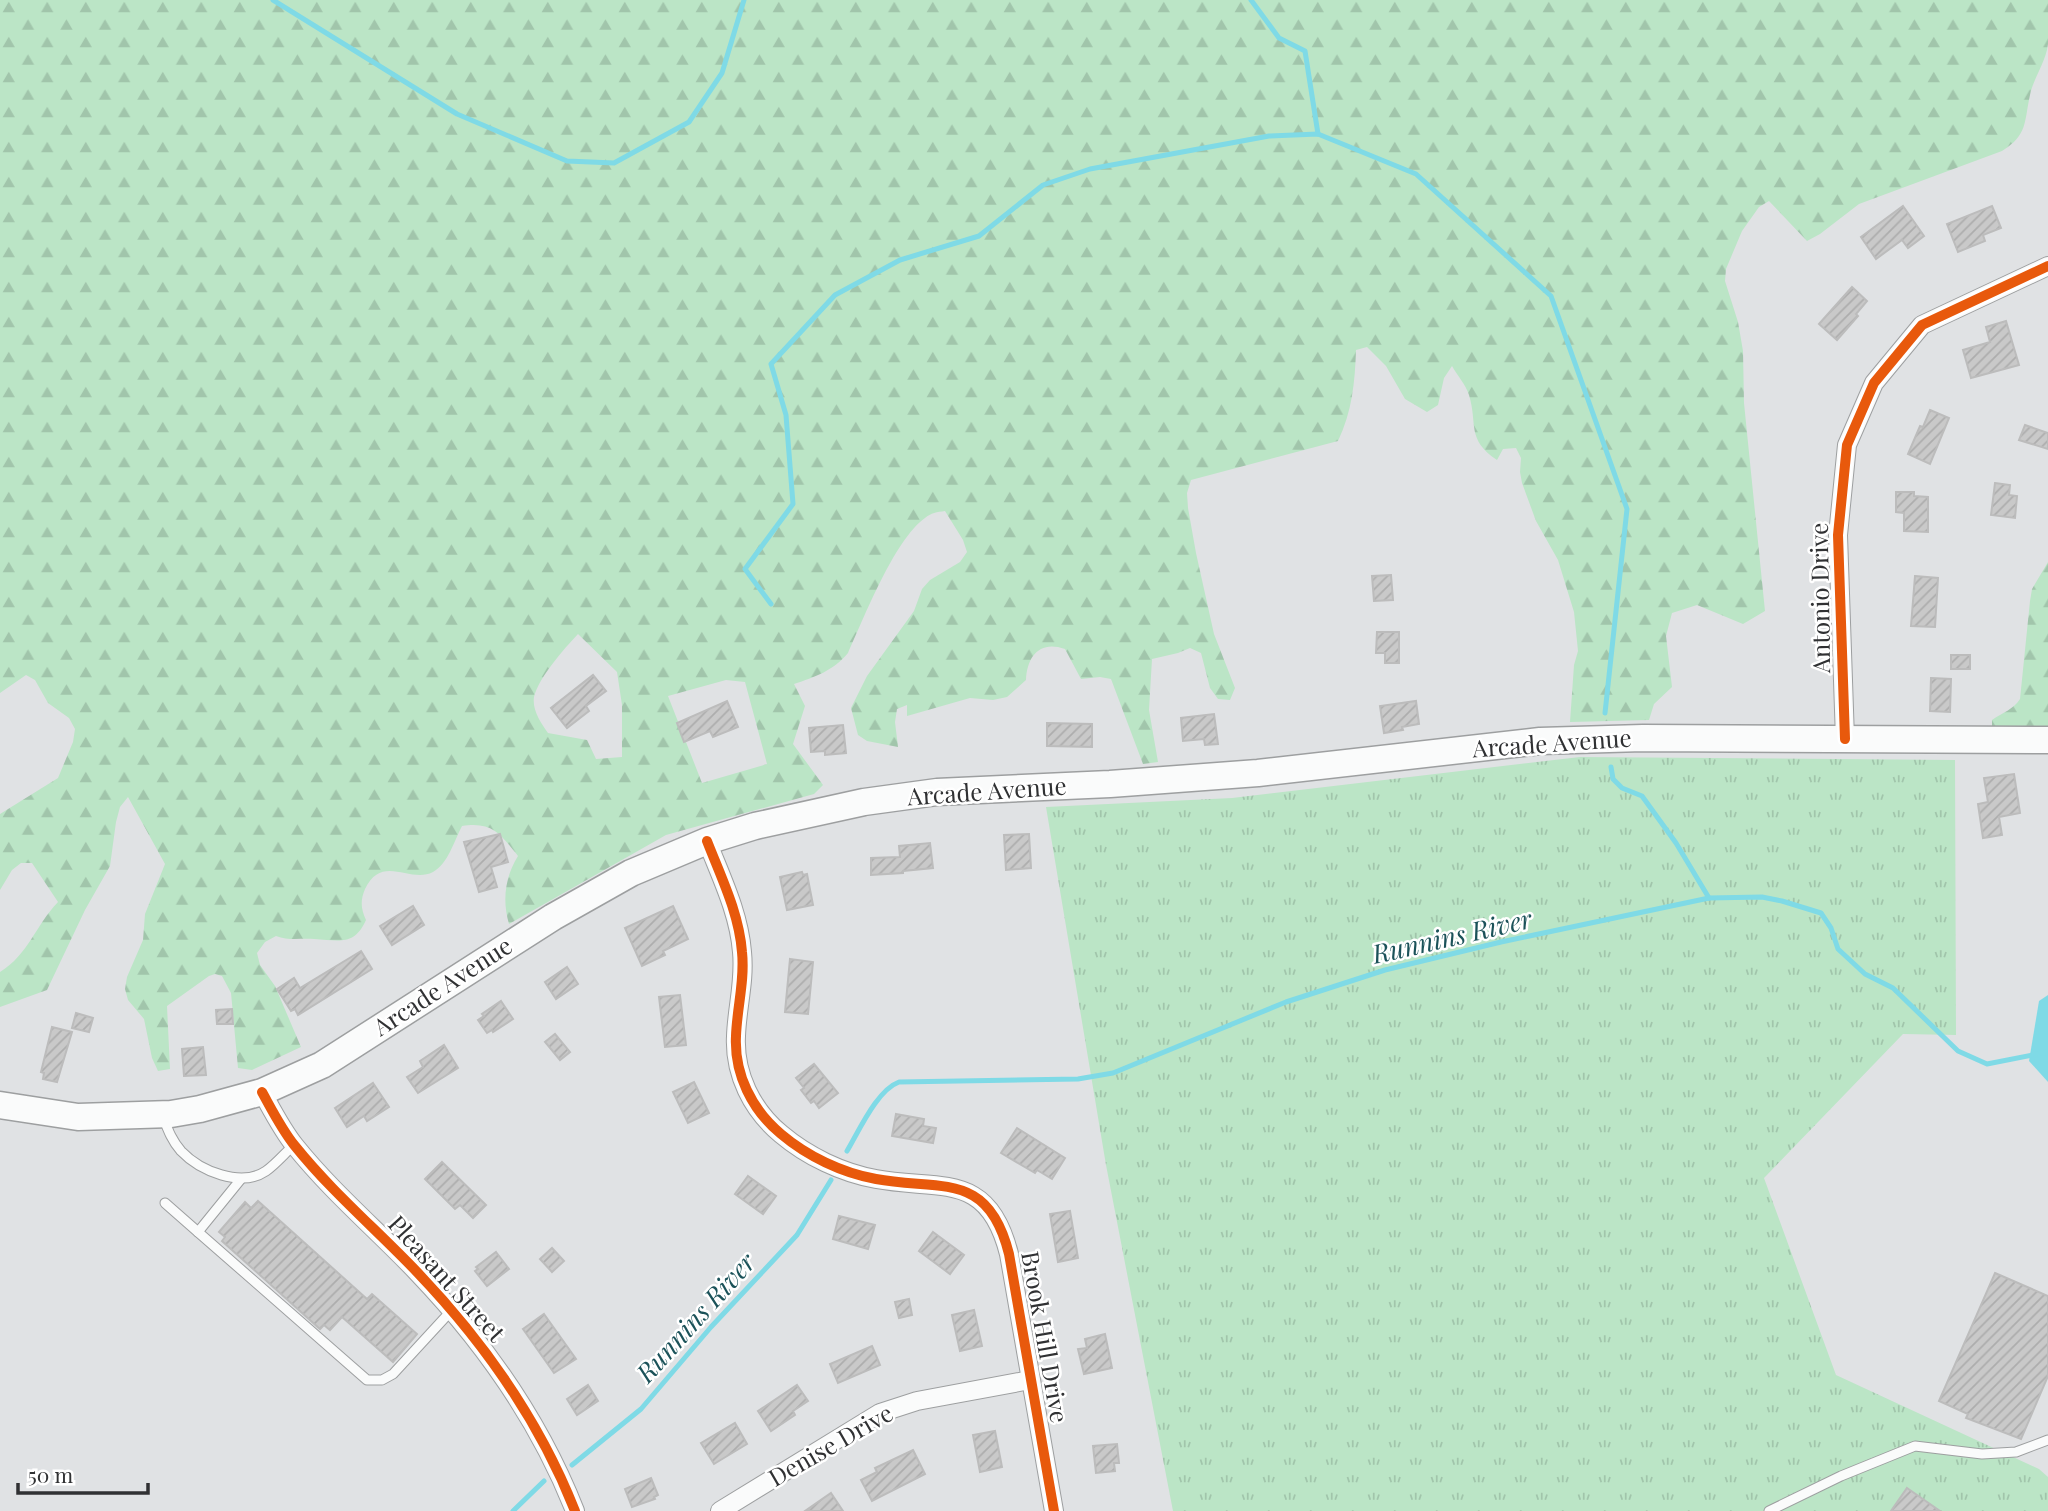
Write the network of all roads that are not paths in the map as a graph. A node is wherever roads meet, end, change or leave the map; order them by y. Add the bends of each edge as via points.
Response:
1 (2048, 266) edge
2 (1845, 739) junction
3 (2048, 740) edge
4 (707, 841) junction
5 (262, 1092) junction
6 (0, 1105) edge
7 (162, 1113) junction
8 (294, 1144) junction
9 (241, 1179) junction
10 (165, 1203) dead end
11 (198, 1232) junction
12 (451, 1311) junction
13 (1030, 1380) junction
14 (2048, 1440) edge
15 (575, 1511) edge
16 (720, 1511) edge
17 (1054, 1511) edge
18 (1769, 1511) edge

1 - 2 street, Antonio Drive via 1922,325 1874,383 1847,445 1838,535
2 - 3 main road, Arcade Avenue
2 - 4 main road, Arcade Avenue via 1540,741 1258,774 937,792 809,813
4 - 5 main road, Arcade Avenue via 592,894 322,1065
4 - 13 street, Brook Hill Drive via 739,928 743,974 736,1054 752,1102 782,1135 823,1161 872,1178 944,1185 985,1206 1004,1236
5 - 7 main road, Arcade Avenue via 200,1109
5 - 8 street, Pleasant Street
6 - 7 main road, Arcade Avenue via 78,1117
7 - 9 lane via 183,1153 220,1174
8 - 9 lane via 265,1172
8 - 12 street, Pleasant Street
9 - 11 lane
10 - 11 lane
11 - 12 lane via 367,1380 393,1374
12 - 15 street, Pleasant Street via 524,1410
13 - 16 street, Denise Drive via 917,1401 880,1413
13 - 17 street, Brook Hill Drive
14 - 18 lane via 2016,1452 1982,1454 1914,1446

